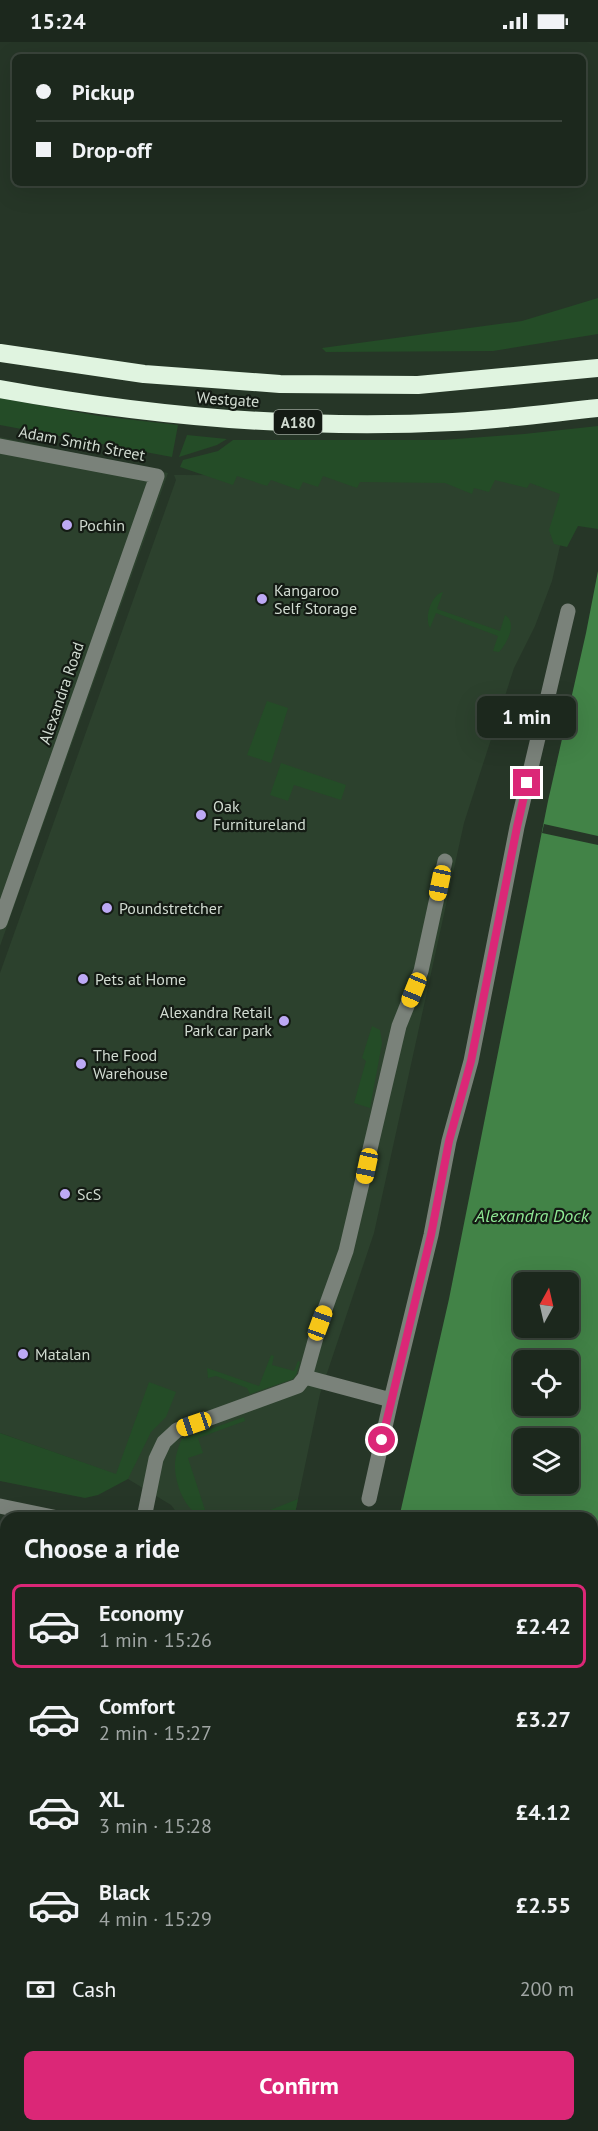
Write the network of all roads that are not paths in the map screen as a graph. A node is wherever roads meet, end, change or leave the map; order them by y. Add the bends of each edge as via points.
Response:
1 (0, 353) edge
2 (598, 368) edge
3 (0, 389) edge
4 (598, 408) edge
5 (0, 446) edge
6 (157, 476) joint
7 (568, 611) dead end
8 (445, 861) dead end
9 (0, 922) edge
10 (305, 1377) junction
11 (391, 1400) junction
12 (369, 1499) dead end
13 (0, 1506) edge
14 (29, 1512) edge
15 (145, 1512) edge

1 - 2 highway, Westgate via 144,374 280,384 418,385
3 - 4 highway, Westgate / A180 via 206,418 330,423 453,422
5 - 6 street, Adam Smith Street
6 - 9 street, Alexandra Road
7 - 11 street via 517,827 471,1061 449,1141
8 - 10 street via 421,971 399,1026 346,1251
10 - 11 street
10 - 15 street via 298,1386 177,1430 164,1442 156,1459
11 - 12 street
13 - 14 street

